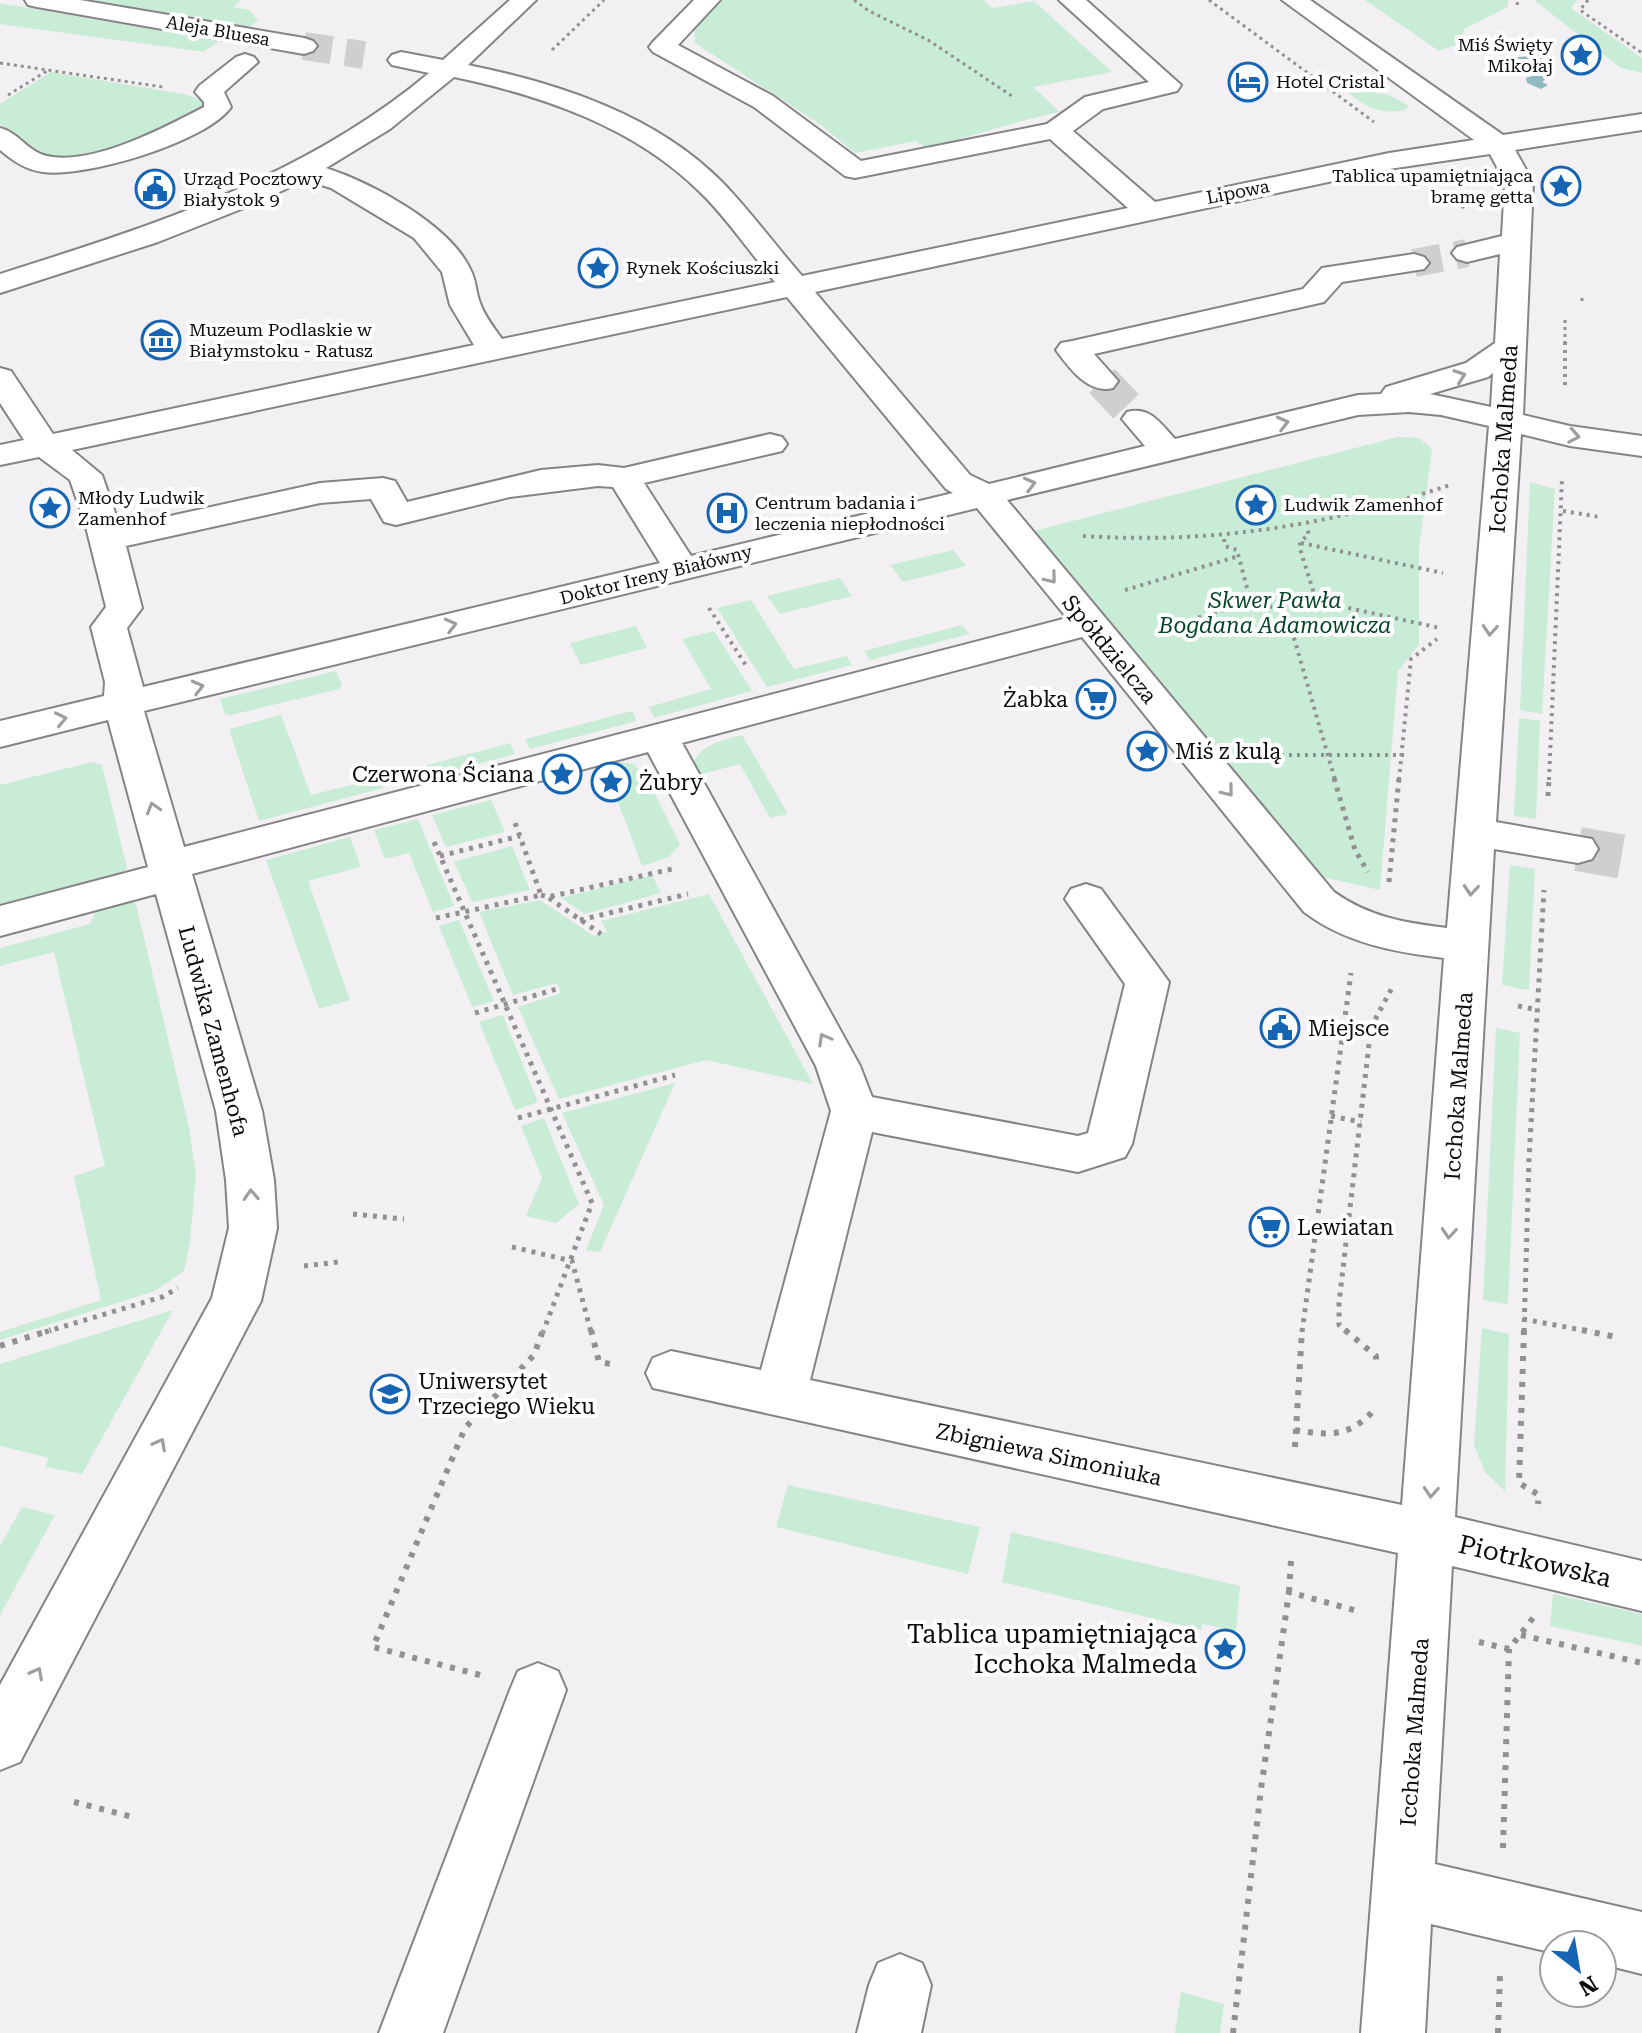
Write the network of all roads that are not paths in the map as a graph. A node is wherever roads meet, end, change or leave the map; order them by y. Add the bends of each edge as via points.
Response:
1 (37, 0) edge
2 (524, 0) edge
3 (708, 0) edge
4 (1071, 0) edge
5 (1294, 0) edge
6 (304, 46) tunnel mouth
7 (388, 58) tunnel mouth
8 (457, 59) junction
9 (245, 62) dead end
10 (1642, 122) edge
11 (1056, 130) junction
12 (0, 136) edge
13 (1498, 144) junction
14 (303, 170) junction
15 (1147, 210) junction
16 (1515, 242) junction
17 (1467, 253) tunnel mouth
18 (1414, 263) tunnel mouth
19 (0, 284) edge
20 (793, 285) junction
21 (1508, 348) junction
22 (492, 349) junction
23 (0, 378) edge
24 (1102, 381) tunnel mouth
25 (1358, 405) junction
26 (1138, 419) tunnel mouth
27 (1506, 421) junction
28 (770, 444) dead end
29 (44, 445) junction
30 (1642, 446) edge
31 (1168, 451) junction
32 (0, 455) edge
33 (624, 478) junction
34 (985, 495) junction
35 (104, 532) junction
36 (682, 569) junction
37 (1090, 625) junction
38 (123, 706) junction
39 (0, 734) edge
40 (659, 736) junction
41 (1475, 832) junction
42 (1578, 849) tunnel mouth
43 (172, 870) junction
44 (1086, 899) dead end
45 (0, 921) edge
46 (1467, 946) junction
47 (854, 1111) junction
48 (671, 1373) road end
49 (780, 1396) junction
50 (1427, 1535) junction
51 (1642, 1586) edge
52 (538, 1690) road end
53 (0, 1742) edge
54 (1404, 1887) junction
55 (1642, 1943) edge
56 (411, 2033) edge
57 (1393, 2033) edge

1 - 6 street, Aleja Bluesa
2 - 8 street
3 - 11 street via 662,47 747,89 806,128 855,170
4 - 11 street via 1168,85 1094,103
5 - 13 street
7 - 8 street
8 - 14 street via 383,121
8 - 20 street via 572,99 676,156 776,246
9 - 12 street via 208,92 217,100 213,113 152,142 75,164 41,164
10 - 13 street, Lipowa
11 - 15 street
13 - 15 street, Lipowa
13 - 16 street, Icchoka Malmeda via 1519,182
14 - 19 street via 167,228
14 - 22 street via 341,182 424,232 457,272 465,305
15 - 20 street, Lipowa
16 - 17 street
16 - 21 street, Icchoka Malmeda
18 - 24 street via 1333,274 1313,296 1072,350
20 - 22 street
20 - 34 street, Spółdzielcza via 958,482
25 -> 21 street via 1477,370
21 - 27 street, Icchoka Malmeda
22 - 29 street
23 - 29 street
25 - 27 street, Doktor Ireny Białówny via 1441,405
31 -> 25 street, Doktor Ireny Białówny
26 - 31 street
27 -> 30 street, Doktor Ireny Białówny
27 -> 41 street, Icchoka Malmeda
28 - 33 street
29 - 32 street
29 - 35 street, Ludwika Zamenhofa via 85,475
34 -> 31 street, Doktor Ireny Białówny
33 - 35 street via 562,477 396,515 383,488 320,493
33 - 36 street
34 - 36 street, Doktor Ireny Białówny
34 -> 37 street, Spółdzielcza
35 - 38 street, Ludwika Zamenhofa via 124,608 109,627 124,682
38 -> 36 street, Doktor Ireny Białówny
37 - 40 street
37 -> 46 street, Spółdzielcza via 1319,902 1350,923 1385,918
39 -> 38 street, Doktor Ireny Białówny
43 -> 38 street, Ludwika Zamenhofa
40 - 43 street
47 -> 40 street via 838,1066
41 - 42 street
41 -> 46 street, Icchoka Malmeda
43 - 45 street
53 -> 43 street, Ludwika Zamenhofa via 236,1301 253,1228 239,1111
44 - 47 street via 1147,982 1109,1144 1078,1154
46 -> 50 street, Icchoka Malmeda
47 - 49 street
48 - 49 street, Zbigniewa Simoniuka
49 - 50 street, Zbigniewa Simoniuka
50 - 51 street, Piotrkowska
50 - 54 street, Icchoka Malmeda
52 - 56 street
54 - 55 street
54 - 57 street, Icchoka Malmeda

